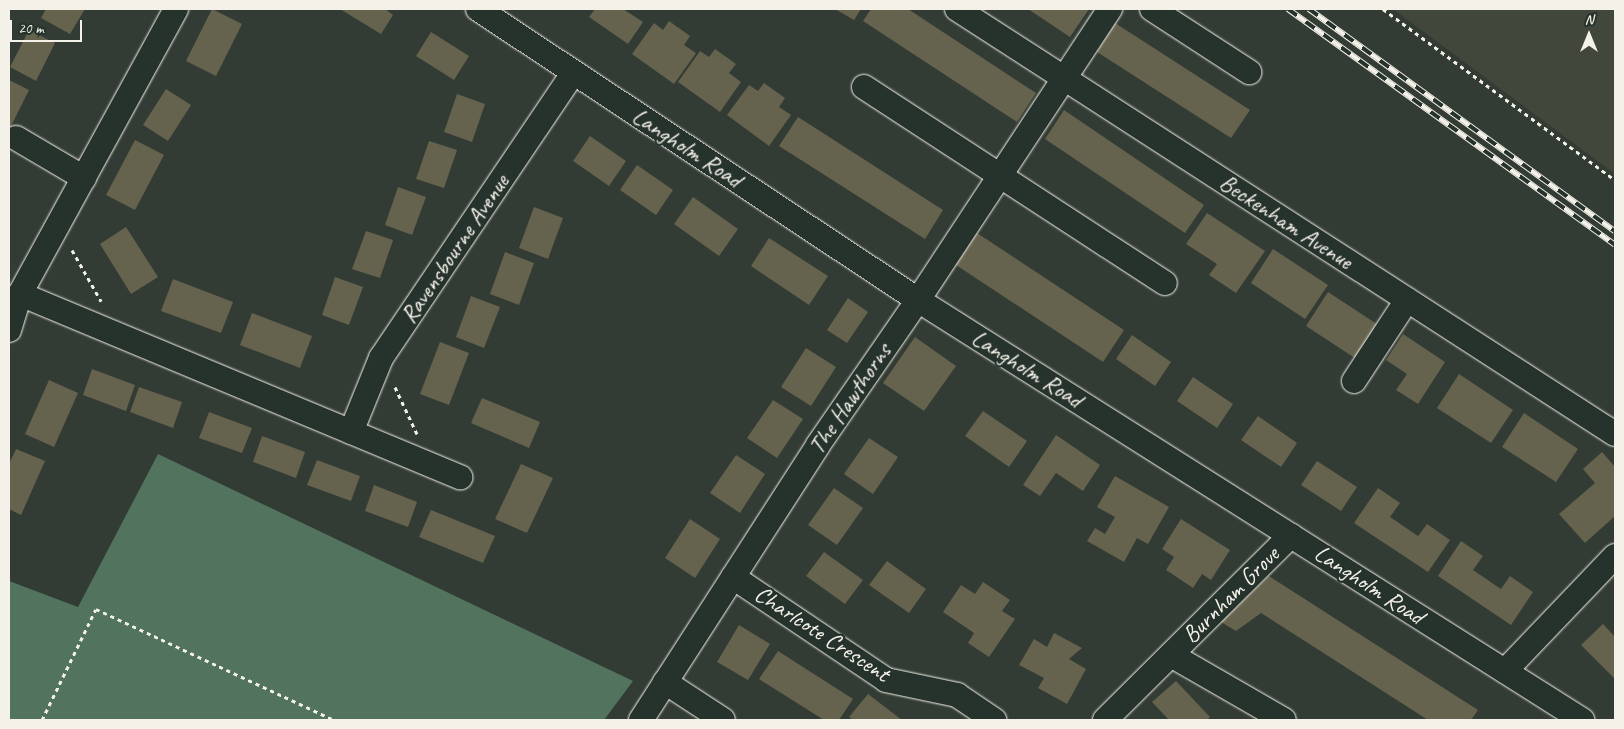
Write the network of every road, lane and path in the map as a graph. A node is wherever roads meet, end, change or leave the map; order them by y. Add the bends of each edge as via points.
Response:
1 (176, 9) edge
2 (478, 9) edge
3 (957, 9) edge
4 (1110, 9) edge
5 (1152, 9) edge
6 (1383, 9) edge
7 (1249, 72) dead end
8 (573, 73) junction
9 (1063, 79) junction
10 (864, 87) dead end
11 (16, 138) dead end
12 (1002, 175) junction
13 (84, 178) junction
14 (1615, 180) edge
15 (58, 226) junction
16 (1165, 283) dead end
17 (20, 294) junction
18 (918, 300) junction
19 (1407, 300) junction
20 (102, 302) dead end
21 (9, 330) edge
22 (381, 358) junction
23 (1354, 381) dead end
24 (351, 432) junction
25 (1615, 434) edge
26 (432, 466) junction
27 (460, 477) dead end
28 (1291, 535) junction
29 (1615, 556) edge
30 (733, 577) junction
31 (1171, 655) junction
32 (1505, 671) junction
33 (665, 682) junction
34 (1119, 716) edge
35 (42, 720) edge
36 (334, 720) edge
37 (641, 720) edge
38 (723, 720) edge
39 (994, 720) edge
40 (1284, 720) edge
41 (1582, 720) edge

1 - 13 street
2 - 8 street, Langholm Road
3 - 9 street, Beckenham Avenue
4 - 9 street, The Hawthorns
5 - 7 street
6 - 14 path
8 - 18 street, Langholm Road
8 - 22 street, Ravensbourne Avenue
9 - 12 street, The Hawthorns
9 - 19 street, Beckenham Avenue
10 - 12 street
11 - 13 street
12 - 16 street
12 - 18 street, The Hawthorns
13 - 15 street
15 - 17 street
15 - 20 path
17 - 21 street
17 - 24 street
18 - 28 street, Langholm Road
18 - 30 street, The Hawthorns via 818,445
19 - 23 street
19 - 25 street, Beckenham Avenue
22 - 24 street, Ravensbourne Avenue
22 - 26 path
24 - 26 street
26 - 27 street
28 - 31 street, Burnham Grove
28 - 32 street, Langholm Road
29 - 32 street
30 - 33 street, The Hawthorns
30 - 39 street, Charlcote Crescent via 886,680 957,695
31 - 34 street, Burnham Grove
31 - 40 street, Burnham Grove
32 - 41 street, Langholm Road
33 - 37 street, The Hawthorns
33 - 38 street
35 - 36 path via 96,609

